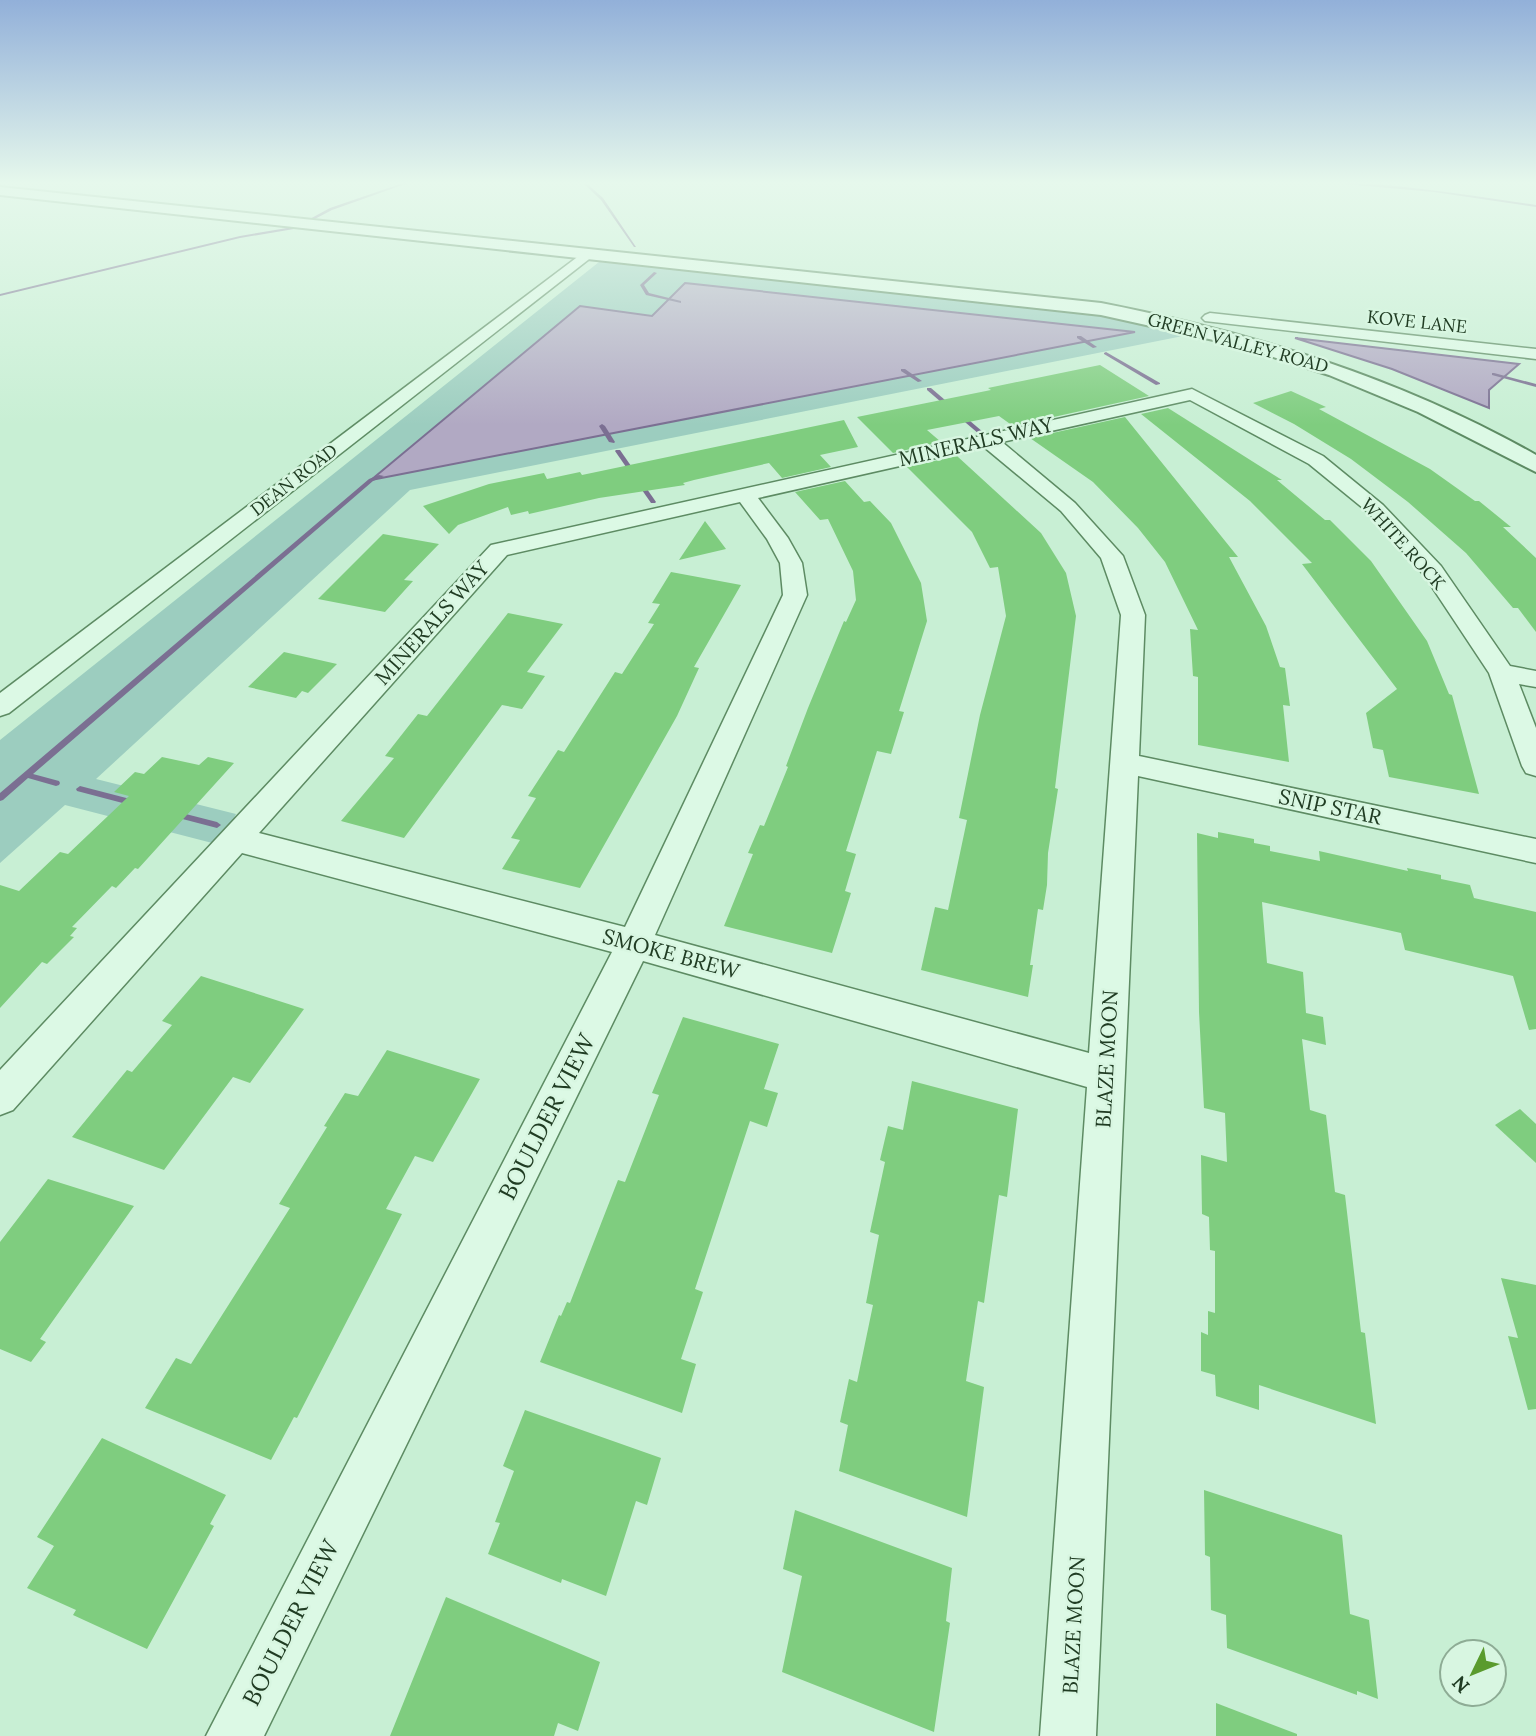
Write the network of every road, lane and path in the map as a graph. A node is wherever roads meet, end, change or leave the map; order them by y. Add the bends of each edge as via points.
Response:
1 (575, 263) edge
2 (681, 263) edge
3 (1210, 318) dead end
4 (1536, 354) edge
5 (1192, 394) joint
6 (988, 440) junction
7 (1536, 465) edge
8 (745, 495) junction
9 (1502, 673) junction
10 (1536, 679) edge
11 (0, 708) edge
12 (1125, 763) junction
13 (1536, 766) edge
14 (235, 839) junction
15 (1536, 850) edge
16 (634, 944) junction
17 (1106, 1075) junction
18 (0, 1097) edge
19 (234, 1736) edge
20 (1068, 1736) edge

1 - 11 street, DEAN ROAD
2 - 7 street, GREEN VALLEY ROAD via 1069,305 1175,324 1266,347 1391,390
3 - 4 street, KOVE LANE
5 - 6 street, MINERALS WAY
5 - 9 street, WHITE ROCK via 1316,460 1376,509 1433,571
6 - 8 street, MINERALS WAY
6 - 12 street, BLAZE MOON via 1068,507 1112,556 1133,615
8 - 14 street, MINERALS WAY via 499,550
8 - 16 street, BOULDER VIEW via 791,563 795,596
9 - 10 street
9 - 13 street, WHITE ROCK
12 - 15 street, SNIP STAR
12 - 17 street, BLAZE MOON
14 - 16 street, SMOKE BREW
14 - 18 street, MINERALS WAY
16 - 17 street, SMOKE BREW
16 - 19 street, BOULDER VIEW
17 - 20 street, BLAZE MOON

